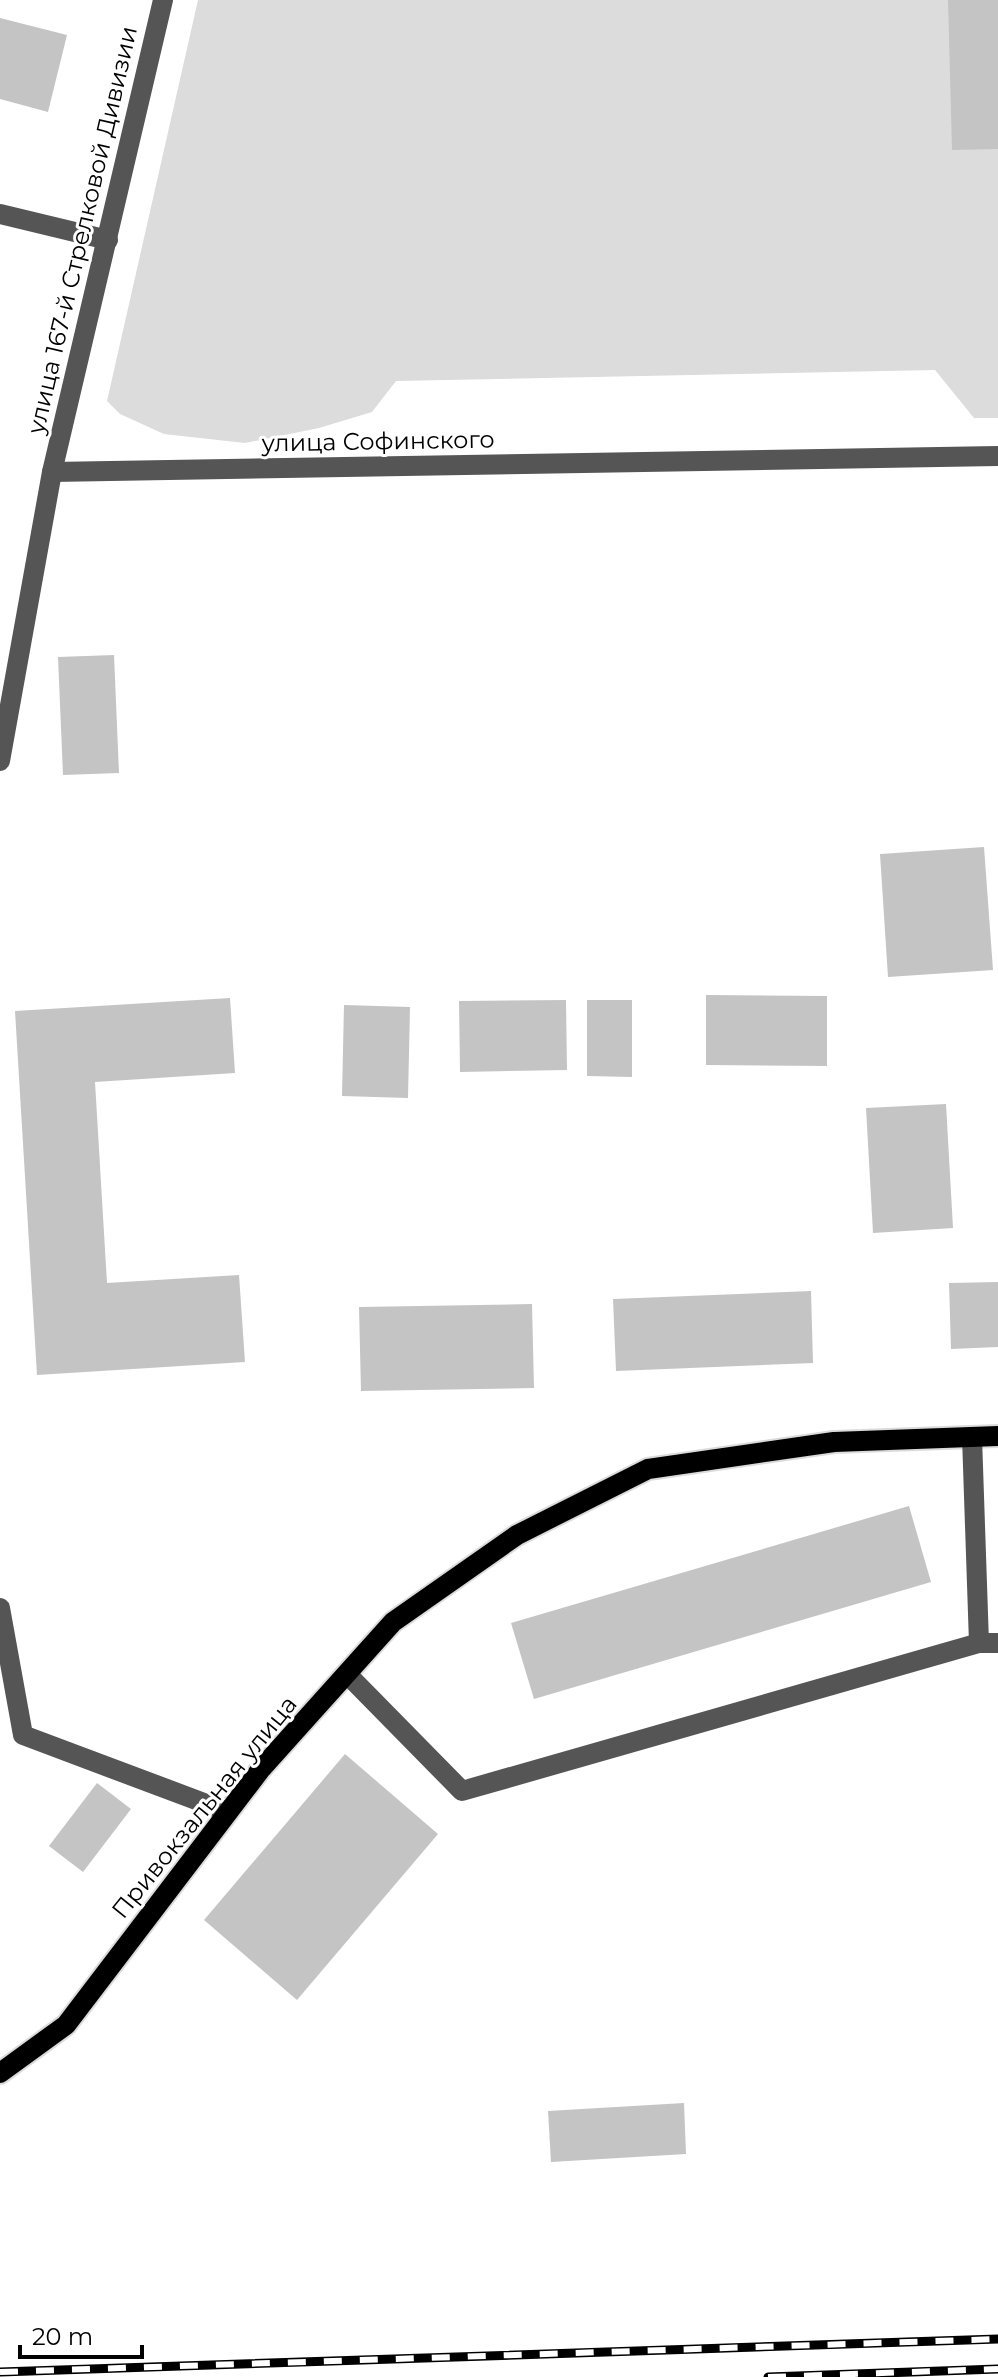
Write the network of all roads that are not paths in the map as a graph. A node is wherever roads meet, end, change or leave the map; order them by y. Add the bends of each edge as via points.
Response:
1 (163, 0) edge
2 (0, 214) edge
3 (108, 240) junction
4 (998, 456) edge
5 (52, 472) junction
6 (0, 761) edge
7 (998, 1436) edge
8 (972, 1437) junction
9 (0, 1608) edge
10 (989, 1643) edge
11 (347, 1674) junction
12 (228, 1812) junction
13 (0, 2073) edge

1 - 3 street, улица 167-й Стрелковой Дивизии
2 - 3 street
3 - 5 street, улица 167-й Стрелковой Дивизии
4 - 5 street, улица Софинского
5 - 6 street
7 - 8 main road, Привокзальная улица
8 - 10 street
8 - 11 main road, Привокзальная улица via 834,1442 648,1469 517,1535 393,1622
9 - 12 street via 23,1735
10 - 11 street via 462,1791
11 - 12 main road, Привокзальная улица
12 - 13 main road, Привокзальная улица via 66,2025

